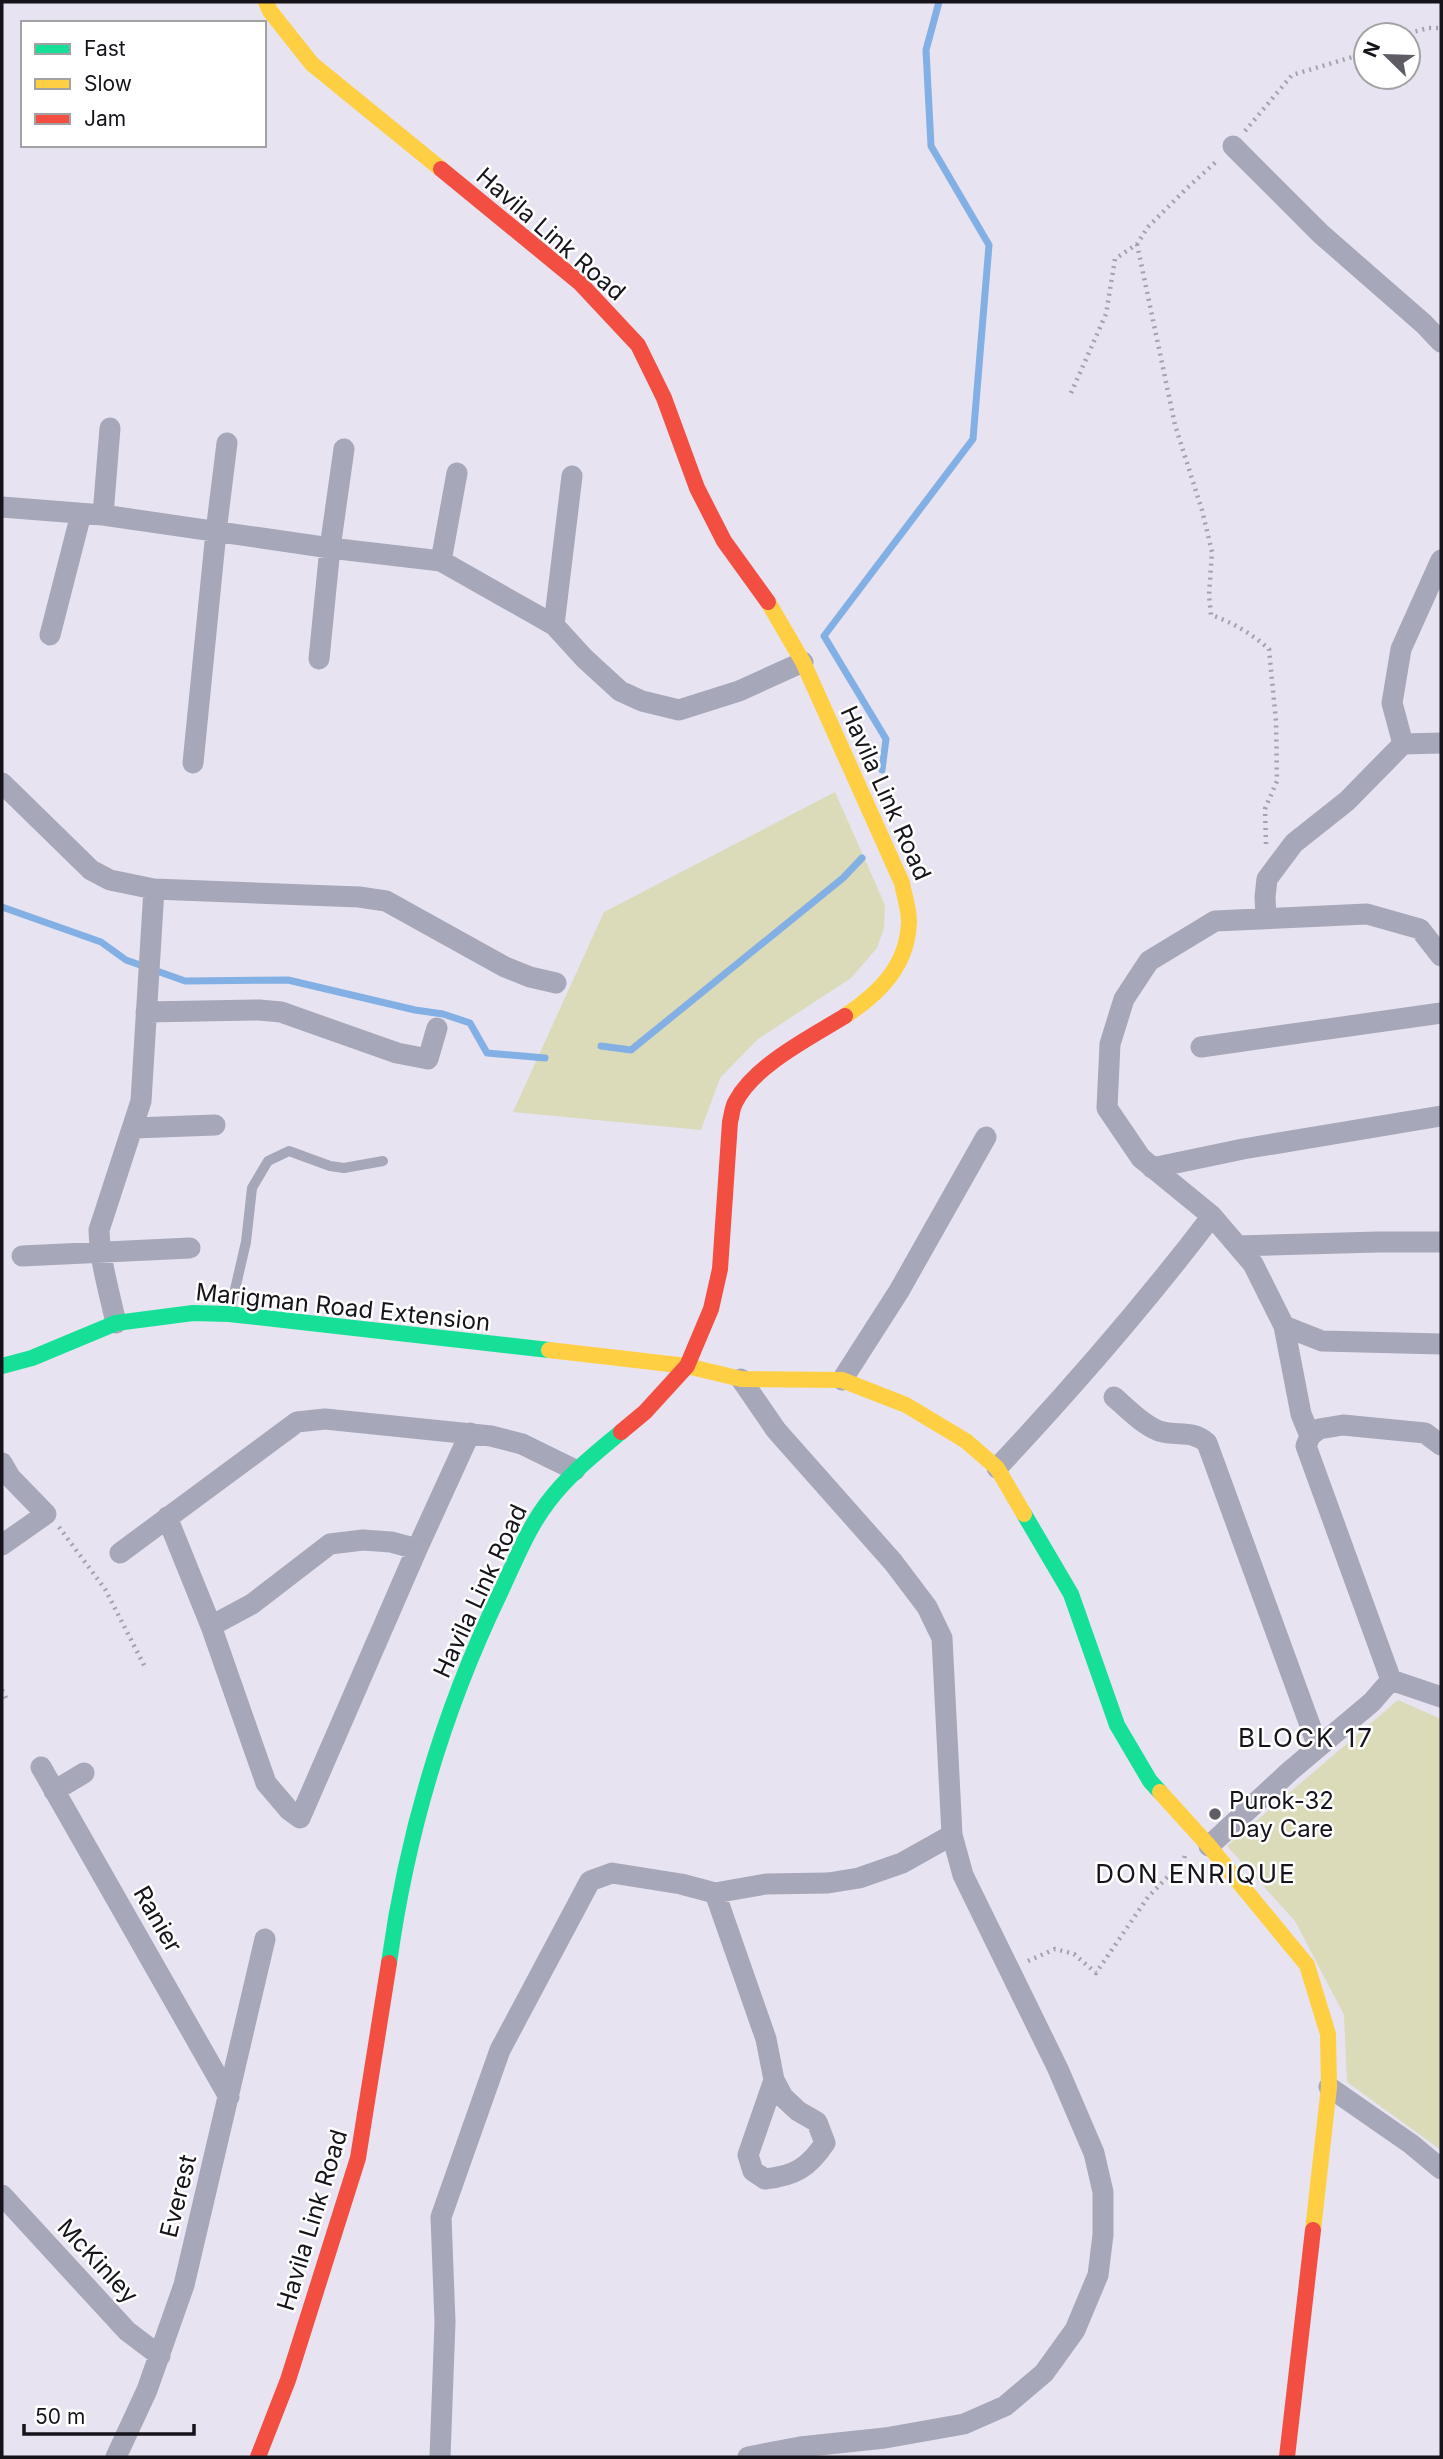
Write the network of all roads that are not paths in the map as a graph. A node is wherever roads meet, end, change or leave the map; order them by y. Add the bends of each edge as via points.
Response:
1 (266, 2) edge
2 (1233, 146) road end
3 (1441, 342) edge
4 (110, 428) dead end
5 (228, 443) dead end
6 (344, 449) dead end
7 (457, 473) dead end
8 (572, 476) dead end
9 (2, 507) edge
10 (81, 514) junction
11 (103, 515) junction
12 (216, 532) junction
13 (330, 548) junction
14 (1441, 560) edge
15 (441, 561) junction
16 (554, 625) junction
17 (50, 635) dead end
18 (319, 659) dead end
19 (803, 662) junction
20 (1441, 743) edge
21 (1403, 744) junction
22 (193, 763) dead end
23 (2, 783) edge
24 (154, 889) junction
25 (1266, 917) junction
26 (1441, 956) edge
27 (556, 984) dead end
28 (146, 1012) junction
29 (1441, 1013) edge
30 (437, 1028) dead end
31 (1201, 1047) dead end
32 (1441, 1116) edge
33 (215, 1125) dead end
34 (134, 1128) junction
35 (986, 1137) dead end
36 (383, 1161) dead end
37 (1152, 1168) junction
38 (1212, 1216) junction
39 (1441, 1242) edge
40 (1238, 1246) junction
41 (190, 1248) dead end
42 (100, 1252) junction
43 (22, 1256) dead end
44 (229, 1314) junction
45 (116, 1322) junction
46 (1284, 1326) junction
47 (1441, 1344) edge
48 (2, 1366) edge
49 (687, 1366) junction
50 (741, 1379) junction
51 (842, 1380) junction
52 (1114, 1397) dead end
53 (470, 1433) junction
54 (1310, 1436) junction
55 (1441, 1445) edge
56 (2, 1463) edge
57 (998, 1468) junction
58 (575, 1470) junction
59 (167, 1517) junction
60 (2, 1545) edge
61 (417, 1549) junction
62 (120, 1553) dead end
63 (211, 1626) junction
64 (1391, 1680) junction
65 (1441, 1697) edge
66 (1318, 1748) junction
67 (41, 1767) dead end
68 (84, 1773) dead end
69 (54, 1791) junction
70 (952, 1835) junction
71 (1209, 1846) junction
72 (715, 1893) junction
73 (265, 1939) dead end
74 (774, 2080) junction
75 (1329, 2087) junction
76 (229, 2097) junction
77 (1441, 2169) edge
78 (2, 2195) edge
79 (160, 2356) junction
80 (116, 2457) edge
81 (258, 2457) edge
82 (440, 2457) edge
83 (748, 2457) edge
84 (1287, 2457) edge

1 - 19 street, Havila Link Road via 312,64 580,283 638,345 664,398 697,488
2 - 3 street via 1321,234
4 - 11 street
5 - 12 street
6 - 13 street
7 - 15 street
8 - 16 street
9 - 10 street
10 - 11 street
10 - 17 street
11 - 12 street
12 - 13 street
12 - 22 street
13 - 15 street
13 - 18 street
14 - 21 street via 1401,649 1392,703
15 - 16 street
16 - 19 street via 620,691 680,710 739,691
19 - 49 street, Havila Link Road via 902,883 910,906 910,926 895,974 879,992 762,1070 734,1103 720,1269 711,1309
20 - 21 street
21 - 25 street via 1347,801 1294,843 1267,879
23 - 24 street via 91,870 110,880
24 - 27 street via 386,901 505,967
24 - 28 street
25 - 26 street via 1367,914 1420,929
25 - 37 street via 1215,920 1149,961 1124,999 1110,1044 1107,1108
28 - 30 street via 281,1012 397,1053 428,1059
28 - 34 street via 141,1101
29 - 31 street
32 - 37 street
33 - 34 street
34 - 42 street via 99,1230
35 - 51 street via 899,1291
36 - 44 lane via 344,1168 289,1151 268,1161 252,1188 246,1242
37 - 38 street
38 - 40 street
38 - 57 street via 1155,1291
39 - 40 street
40 - 46 street via 1253,1264
41 - 42 street
42 - 43 street
42 - 45 street
44 - 45 street, Marigman Road Extension via 193,1313
44 - 49 street, Marigman Road Extension
45 - 48 street, Marigman Road Extension
46 - 47 street via 1322,1341
46 - 54 street via 1301,1414
49 - 50 street, Marigman Road Extension
49 - 58 street, Havila Link Road via 645,1412
50 - 51 street, Marigman Road Extension
50 - 70 street via 776,1430 927,1607 942,1638
51 - 57 street via 906,1405 966,1441
52 - 66 street via 1148,1426 1162,1432 1197,1434 1207,1443
53 - 58 street via 522,1444
53 - 59 street via 325,1419 297,1422
53 - 61 street
54 - 55 street via 1319,1429 1343,1425 1425,1433
54 - 64 street via 1307,1446
56 - 60 street via 46,1514
57 - 71 street via 1071,1594 1117,1724 1150,1781
58 - 81 street, Havila Link Road via 547,1503 522,1546 461,1680 438,1744 396,1915 358,2158 288,2380
59 - 62 street
59 - 63 street
61 - 63 street via 363,1540 330,1544 252,1604
61 - 63 street via 300,1818 266,1783
64 - 65 street
64 - 66 street
66 - 71 street
67 - 69 street, Ranier
68 - 69 street
69 - 76 street, Ranier
70 - 72 street via 902,1863 859,1878 766,1884
70 - 83 street via 963,1875 1094,2153 1103,2192 1098,2274 1075,2330 1044,2373 1005,2406 964,2424
71 - 75 street via 1307,1965 1328,2034
72 - 74 street via 766,2039
72 - 82 street via 612,1873 590,1881 500,2050 441,2217 445,2322
73 - 76 street, Everest
74 - 74 street via 748,2155 753,2171 765,2179 793,2173 813,2161 825,2143 817,2122 783,2097
75 - 77 street
75 - 84 street
76 - 79 street, Everest via 184,2285
78 - 79 street, McKinley via 127,2332
79 - 80 street, Everest

